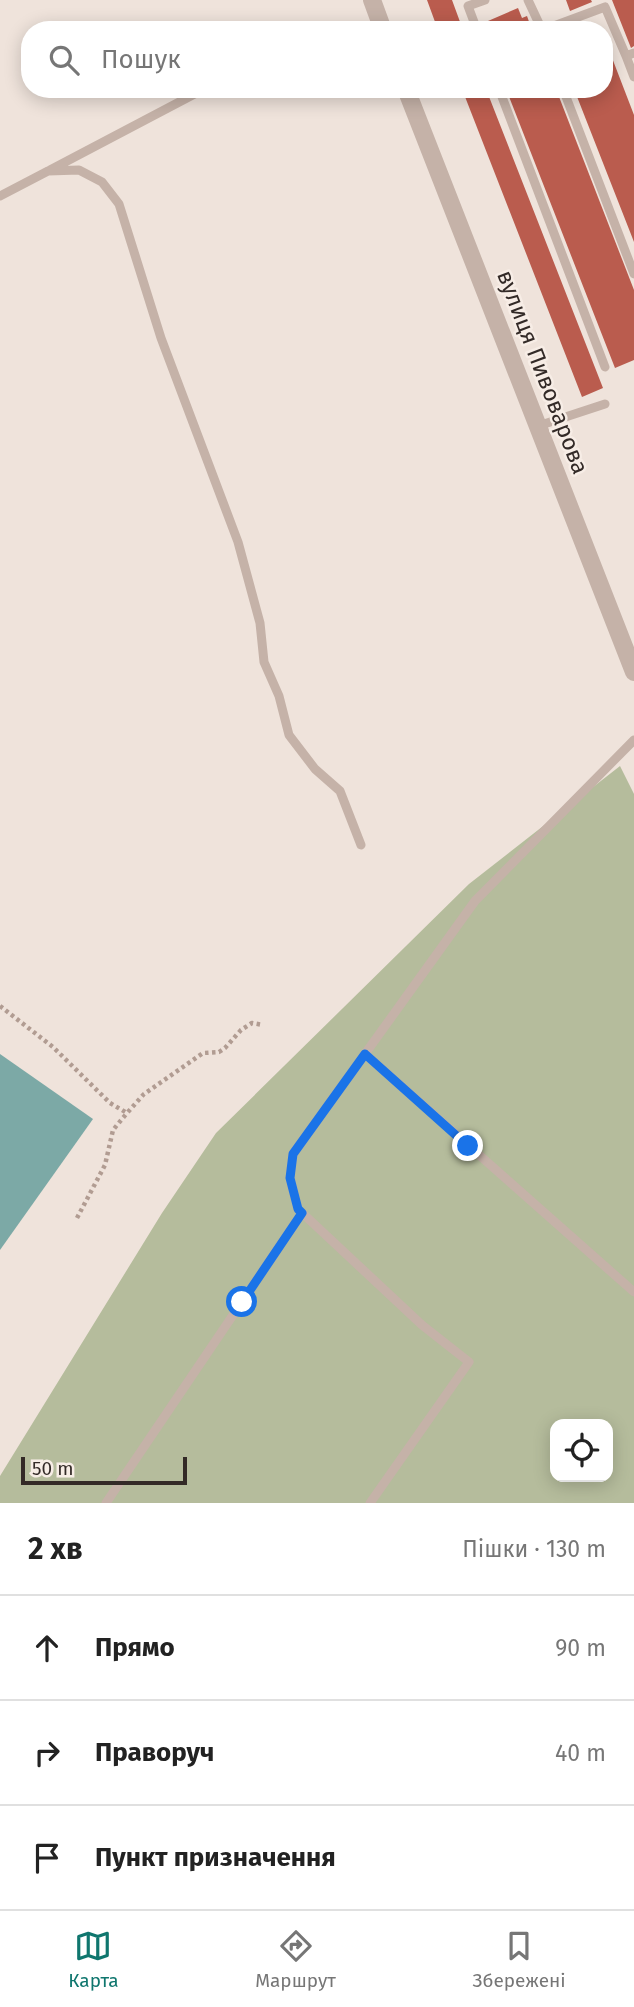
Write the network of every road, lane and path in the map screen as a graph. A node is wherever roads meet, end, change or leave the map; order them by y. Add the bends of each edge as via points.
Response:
1 (372, 0) edge
2 (485, 0) edge
3 (528, 0) edge
4 (467, 3) edge
5 (380, 21) edge
6 (474, 21) edge
7 (538, 21) edge
8 (566, 21) edge
9 (612, 21) edge
10 (613, 24) edge
11 (630, 55) edge
12 (634, 77) edge
13 (187, 98) edge
14 (410, 98) edge
15 (502, 98) edge
16 (566, 98) edge
17 (48, 171) junction
18 (0, 196) edge
19 (634, 274) edge
20 (605, 367) dead end
21 (604, 404) dead end
22 (538, 426) junction
23 (634, 672) edge
24 (634, 740) edge
25 (361, 845) dead end
26 (0, 1006) edge
27 (263, 1025) dead end
28 (365, 1054) junction
29 (127, 1113) junction
30 (302, 1213) junction
31 (77, 1218) dead end
32 (634, 1292) edge
33 (106, 1503) edge
34 (370, 1503) edge

1 - 5 street
2 - 4 lane
3 - 7 lane
4 - 6 lane
8 - 9 lane via 604,7
10 - 11 lane
11 - 12 lane
13 - 17 lane
14 - 22 street, вулиця Пивоварова
15 - 20 lane
16 - 19 lane
17 - 18 lane
17 - 25 lane via 79,170 102,182 119,204 161,338 238,542 260,623 264,662 289,735 340,791
21 - 22 lane
22 - 23 street, вулиця Пивоварова
24 - 28 lane via 474,901
26 - 29 path
27 - 29 path via 252,1023 219,1052 204,1053 144,1094
28 - 30 lane via 293,1154 290,1178
28 - 32 lane
29 - 31 path via 113,1130 105,1165
30 - 33 lane
30 - 34 lane via 422,1325 469,1362

